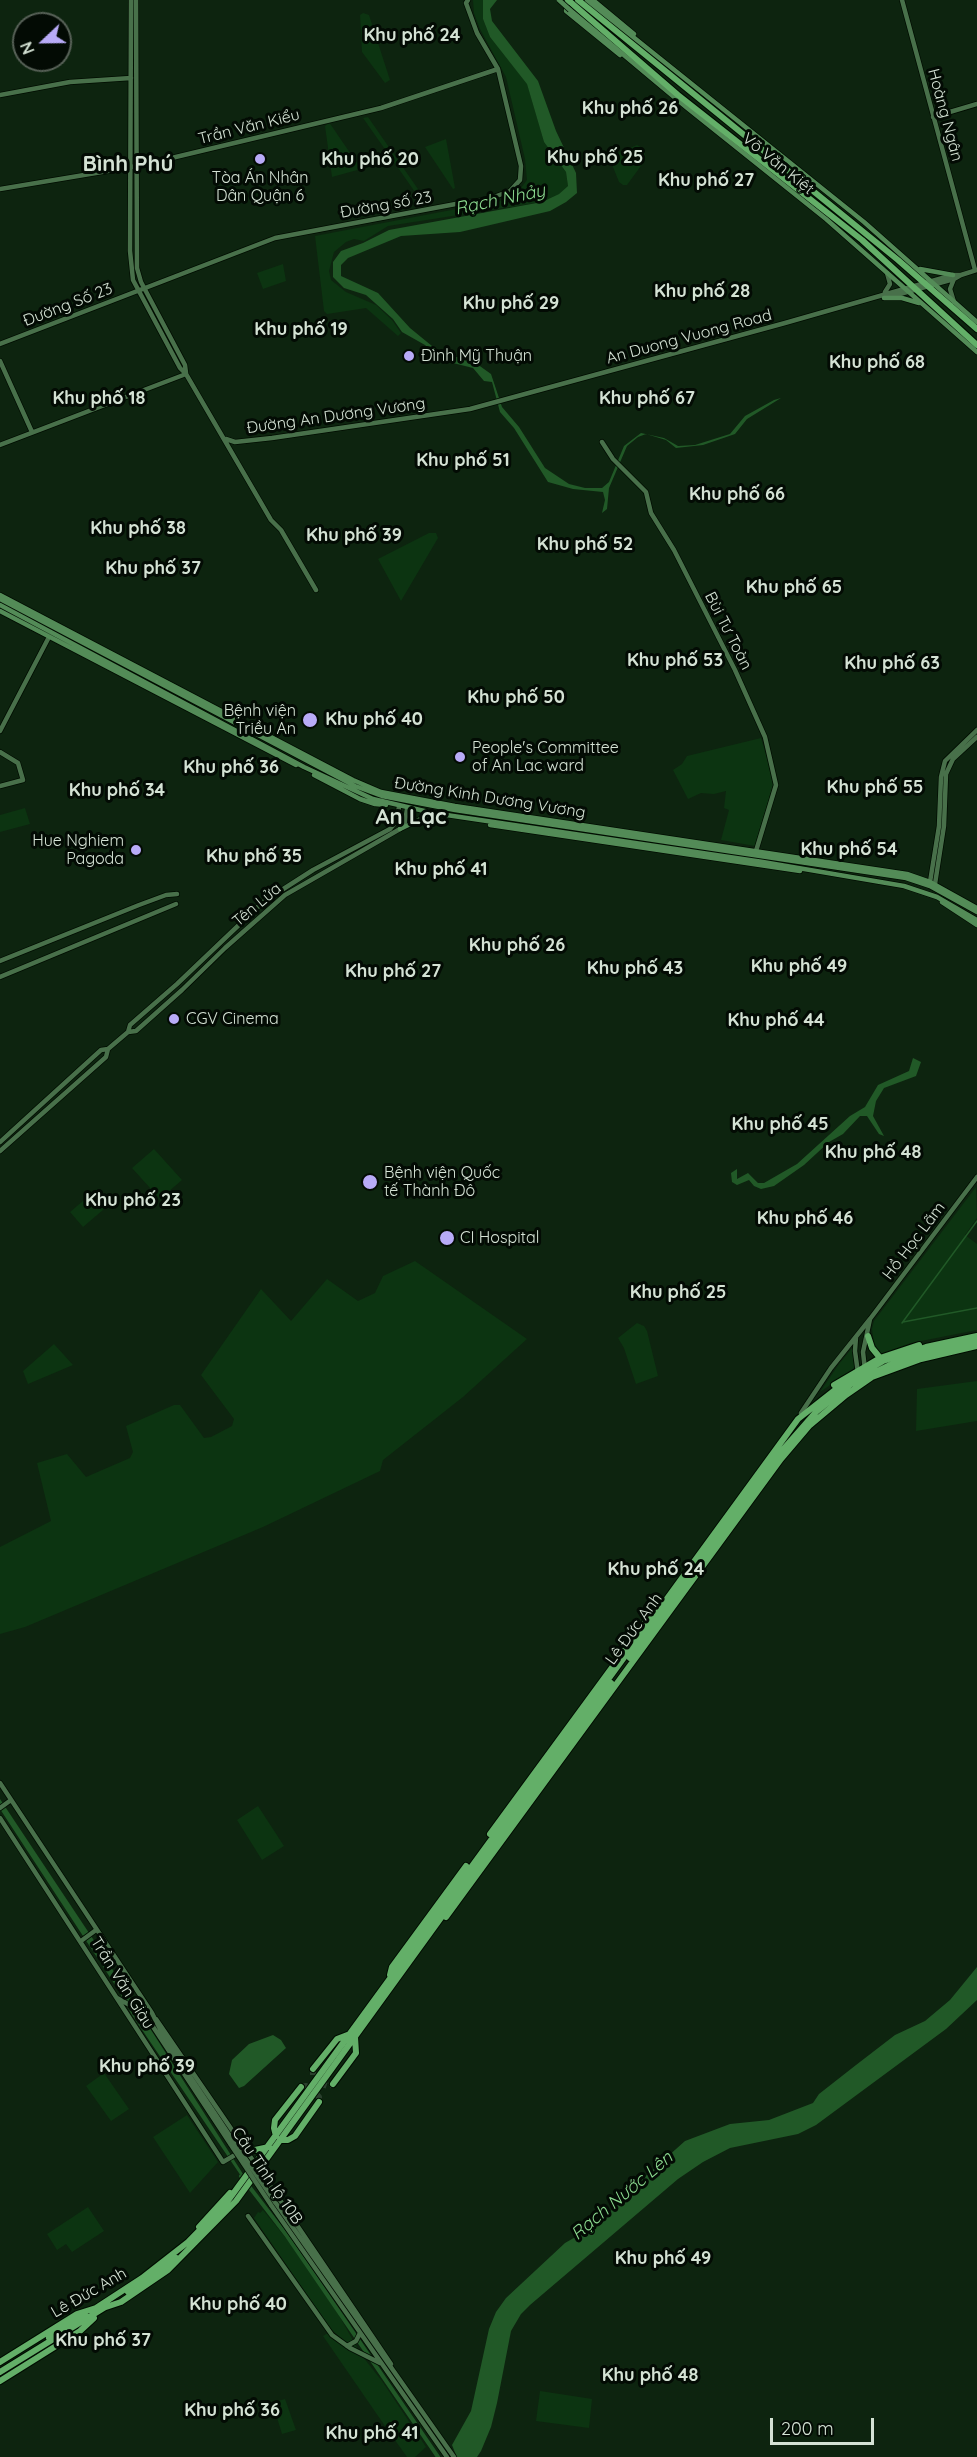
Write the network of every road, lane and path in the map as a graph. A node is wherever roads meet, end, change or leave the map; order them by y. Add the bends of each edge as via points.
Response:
1 (131, 0) edge
2 (136, 0) edge
3 (468, 0) edge
4 (559, 0) edge
5 (567, 0) edge
6 (587, 0) edge
7 (593, 0) edge
8 (902, 0) edge
9 (574, 5) edge
10 (651, 50) junction
11 (629, 60) junction
12 (498, 69) junction
13 (136, 78) junction
14 (130, 79) junction
15 (685, 86) junction
16 (0, 95) edge
17 (678, 95) junction
18 (977, 104) edge
19 (933, 117) junction
20 (138, 166) junction
21 (131, 168) junction
22 (0, 189) edge
23 (829, 219) junction
24 (840, 228) junction
25 (915, 267) junction
26 (976, 270) edge
27 (887, 273) junction
28 (953, 277) junction
29 (929, 284) junction
30 (144, 287) junction
31 (910, 289) junction
32 (138, 290) junction
33 (881, 297) junction
34 (954, 302) junction
35 (924, 304) junction
36 (977, 322) edge
37 (977, 329) edge
38 (0, 344) edge
39 (977, 345) edge
40 (977, 352) edge
41 (0, 361) edge
42 (186, 374) junction
43 (507, 399) joint
44 (32, 432) junction
45 (226, 439) junction
46 (602, 442) dead end
47 (0, 445) edge
48 (316, 590) dead end
49 (0, 597) edge
50 (0, 605) edge
51 (0, 610) edge
52 (50, 635) junction
53 (129, 670) junction
54 (182, 698) junction
55 (977, 730) edge
56 (0, 731) edge
57 (977, 737) edge
58 (0, 752) edge
59 (309, 759) junction
60 (304, 768) junction
61 (0, 786) edge
62 (407, 800) junction
63 (400, 802) junction
64 (407, 809) junction
65 (458, 811) junction
66 (433, 813) junction
67 (468, 813) junction
68 (400, 829) junction
69 (755, 858) junction
70 (933, 883) junction
71 (177, 894) dead end
72 (177, 904) dead end
73 (976, 917) edge
74 (0, 961) edge
75 (0, 977) edge
76 (128, 1032) junction
77 (108, 1049) junction
78 (0, 1142) edge
79 (0, 1151) edge
80 (977, 1177) edge
81 (870, 1319) junction
82 (977, 1335) edge
83 (868, 1336) junction
84 (856, 1337) junction
85 (977, 1344) edge
86 (881, 1359) junction
87 (862, 1375) junction
88 (800, 1416) junction
89 (612, 1671) junction
90 (0, 1783) edge
91 (10, 1801) junction
92 (0, 1808) edge
93 (0, 1818) edge
94 (96, 1930) junction
95 (81, 1941) junction
96 (400, 1964) junction
97 (392, 1967) junction
98 (390, 1979) junction
99 (116, 1997) junction
100 (152, 2014) junction
101 (350, 2039) junction
102 (313, 2069) dead end
103 (333, 2084) dead end
104 (301, 2087) dead end
105 (319, 2102) dead end
106 (285, 2129) junction
107 (279, 2138) junction
108 (269, 2146) junction
109 (245, 2149) junction
110 (258, 2167) junction
111 (246, 2181) junction
112 (248, 2216) dead end
113 (190, 2245) junction
114 (97, 2310) junction
115 (360, 2333) junction
116 (348, 2346) junction
117 (389, 2364) joint
118 (382, 2365) junction
119 (393, 2369) junction
120 (0, 2371) edge
121 (443, 2446) junction
122 (447, 2457) edge
123 (454, 2457) edge

1 - 14 main road
2 - 13 main road
3 - 12 main road, Đường số 23 via 477,33
4 - 9 main road, Võ Văn Kiệt, bridge
5 - 9 highway, Võ Văn Kiệt
5 - 11 main road via 566,11 573,18
6 - 10 main road, Võ Văn Kiệt
7 - 10 main road
8 - 19 main road, Hoàng Ngân
9 - 11 main road, Võ Văn Kiệt
9 - 15 highway, Võ Văn Kiệt
9 - 17 highway, Võ Văn Kiệt
10 - 25 main road, Võ Văn Kiệt
11 - 23 main road, Võ Văn Kiệt
12 - 20 main road, Trần Văn Kiểu via 395,104
12 - 30 main road, Đường số 23 via 522,171 518,184 506,194 275,238
13 - 14 main road
13 - 20 main road
14 - 16 main road via 70,82
14 - 21 main road
15 - 17 highway
15 - 29 highway, Võ Văn Kiệt
17 - 23 highway, Võ Văn Kiệt
18 - 19 main road
19 - 26 main road, Hoàng Ngân
20 - 21 main road, Trần Văn Kiểu
20 - 30 main road via 136,262
21 - 22 main road, Trần Văn Kiểu
21 - 32 main road via 131,265
23 - 24 highway, Võ Văn Kiệt
24 - 27 main road, Võ Văn Kiệt
24 - 31 highway, Võ Văn Kiệt via 862,240
25 - 28 main road
25 - 29 main road, Võ Văn Kiệt
26 - 28 main road, An Duong Vuong Road
27 - 31 main road, Võ Văn Kiệt
27 - 33 main road via 890,284
28 - 29 main road, An Duong Vuong Road
28 - 34 main road via 950,289
29 - 31 main road, An Duong Vuong Road
29 - 34 main road, Võ Văn Kiệt
29 - 37 highway, Võ Văn Kiệt
30 - 32 main road, Đường Số 23
30 - 42 main road via 185,365
31 - 33 main road, An Duong Vuong Road
31 - 35 main road, Võ Văn Kiệt
31 - 39 highway, Võ Văn Kiệt
32 - 38 main road, Đường Số 23
32 - 42 main road
33 - 35 main road
33 - 43 main road, An Duong Vuong Road
34 - 36 main road, Võ Văn Kiệt
35 - 40 main road, Võ Văn Kiệt
41 - 44 main road
42 - 44 main road
42 - 45 main road, Đường An Dương Vương
43 - 45 main road, Đường An Dương Vương via 461,411 321,432 235,442
44 - 47 main road
45 - 48 main road
46 - 69 main road, Bùi Tư Toàn via 646,492 651,513 674,550 765,737 776,785
49 - 53 main road, Đường Kinh Dương Vương via 83,640
50 - 52 main road, Đường Kinh Dương Vương
51 - 52 main road, Đường Kinh Dương Vương
52 - 53 main road, Đường Kinh Dương Vương
52 - 56 main road
53 - 54 main road, Đường Kinh Dương Vương
53 - 54 main road, Đường Kinh Dương Vương
54 - 59 main road, Đường Kinh Dương Vương via 216,710
54 - 60 main road, Đường Kinh Dương Vương
55 - 70 main road via 945,761
57 - 70 main road via 953,759 946,774 944,826
58 - 61 main road via 15,759 23,780
59 - 60 main road
59 - 63 main road, Đường Kinh Dương Vương
60 - 63 main road, Đường Kinh Dương Vương via 357,793 391,805
62 - 63 main road, Đường Kinh Dương Vương
62 - 64 main road
62 - 65 main road, Đường Kinh Dương Vương
63 - 64 main road, Đường Kinh Dương Vương
63 - 76 main road, Tên Lửa via 396,822 390,829 263,902 130,1025
64 - 66 main road, Đường Kinh Dương Vương
64 - 68 main road
65 - 66 main road, Đường Kinh Dương Vương
65 - 67 main road, Đường Kinh Dương Vương
65 - 67 main road, Đường Kinh Dương Vương
66 - 68 main road
67 - 69 main road, Đường Kinh Dương Vương
67 - 69 main road, Đường Kinh Dương Vương via 481,823 507,829
68 - 76 main road, Tên Lửa via 285,895 136,1031
69 - 70 main road, Đường Kinh Dương Vương via 907,874
69 - 73 main road, Đường Kinh Dương Vương via 903,888
69 - 73 main road, Đường Kinh Dương Vương via 906,878 930,886
70 - 73 main road, Đường Kinh Dương Vương
71 - 74 main road via 139,905
72 - 75 main road
76 - 77 main road, Tên Lửa
77 - 78 main road, Tên Lửa via 101,1050
77 - 79 main road, Tên Lửa via 106,1057
80 - 81 main road, Hồ Học Lãm
81 - 83 main road
81 - 84 main road, Hồ Học Lãm
82 - 86 highway, Lê Đức Anh via 911,1347
83 - 86 highway
83 - 87 main road
84 - 87 main road via 855,1351
84 - 88 main road, Hồ Học Lãm
85 - 87 highway, Lê Đức Anh
86 - 87 highway, Lê Đức Anh
87 - 88 highway, Lê Đức Anh via 843,1378
87 - 101 highway, Lê Đức Anh via 787,1451 381,2006
88 - 89 highway, Lê Đức Anh via 777,1441
89 - 96 highway, Lê Đức Anh
89 - 97 highway, Lê Đức Anh
90 - 91 main road, Trần Văn Giàu
91 - 92 main road
91 - 94 main road, Trần Văn Giàu
93 - 95 main road, Trần Văn Giàu
94 - 95 main road
94 - 100 main road, Trần Văn Giàu
95 - 99 main road, Trần Văn Giàu
96 - 97 highway
96 - 98 highway, Lê Đức Anh
97 - 98 highway, Lê Đức Anh
98 - 101 highway, Lê Đức Anh
99 - 109 main road, Trần Văn Giàu, bridge via 226,2161
99 - 115 main road, Cầu Tỉnh lộ 10B, bridge via 144,2013
100 - 109 main road, Trần Văn Giàu
100 - 117 main road, Cầu Tỉnh lộ 10B, bridge via 256,2176
101 - 102 highway via 337,2039
101 - 103 highway via 356,2054
101 - 106 highway, Lê Đức Anh via 338,2044 301,2095 287,2115
101 - 106 highway, Lê Đức Anh via 349,2053 297,2123
104 - 107 highway via 276,2120 274,2127
105 - 107 highway via 295,2136 288,2140
106 - 107 highway, Lê Đức Anh
107 - 108 highway, Lê Đức Anh
107 - 110 highway, Lê Đức Anh
108 - 109 highway
108 - 110 highway, Lê Đức Anh
109 - 110 main road, Trần Văn Giàu
110 - 111 highway, Lê Đức Anh
110 - 119 main road, Trần Văn Giàu
111 - 113 highway, Lê Đức Anh via 208,2216
111 - 113 highway, Lê Đức Anh via 236,2201
112 - 116 main road via 321,2322
113 - 114 highway, Lê Đức Anh
113 - 114 highway, Lê Đức Anh
114 - 120 highway
114 - 120 highway, Lê Đức Anh via 77,2314
114 - 120 highway, Lê Đức Anh via 80,2331
115 - 116 main road
115 - 118 main road, Cầu Tỉnh lộ 10B
116 - 118 main road
117 - 119 main road, Trần Văn Giàu
118 - 121 main road, Cầu Tỉnh lộ 10B
119 - 121 main road, Trần Văn Giàu
121 - 122 main road
121 - 123 main road

